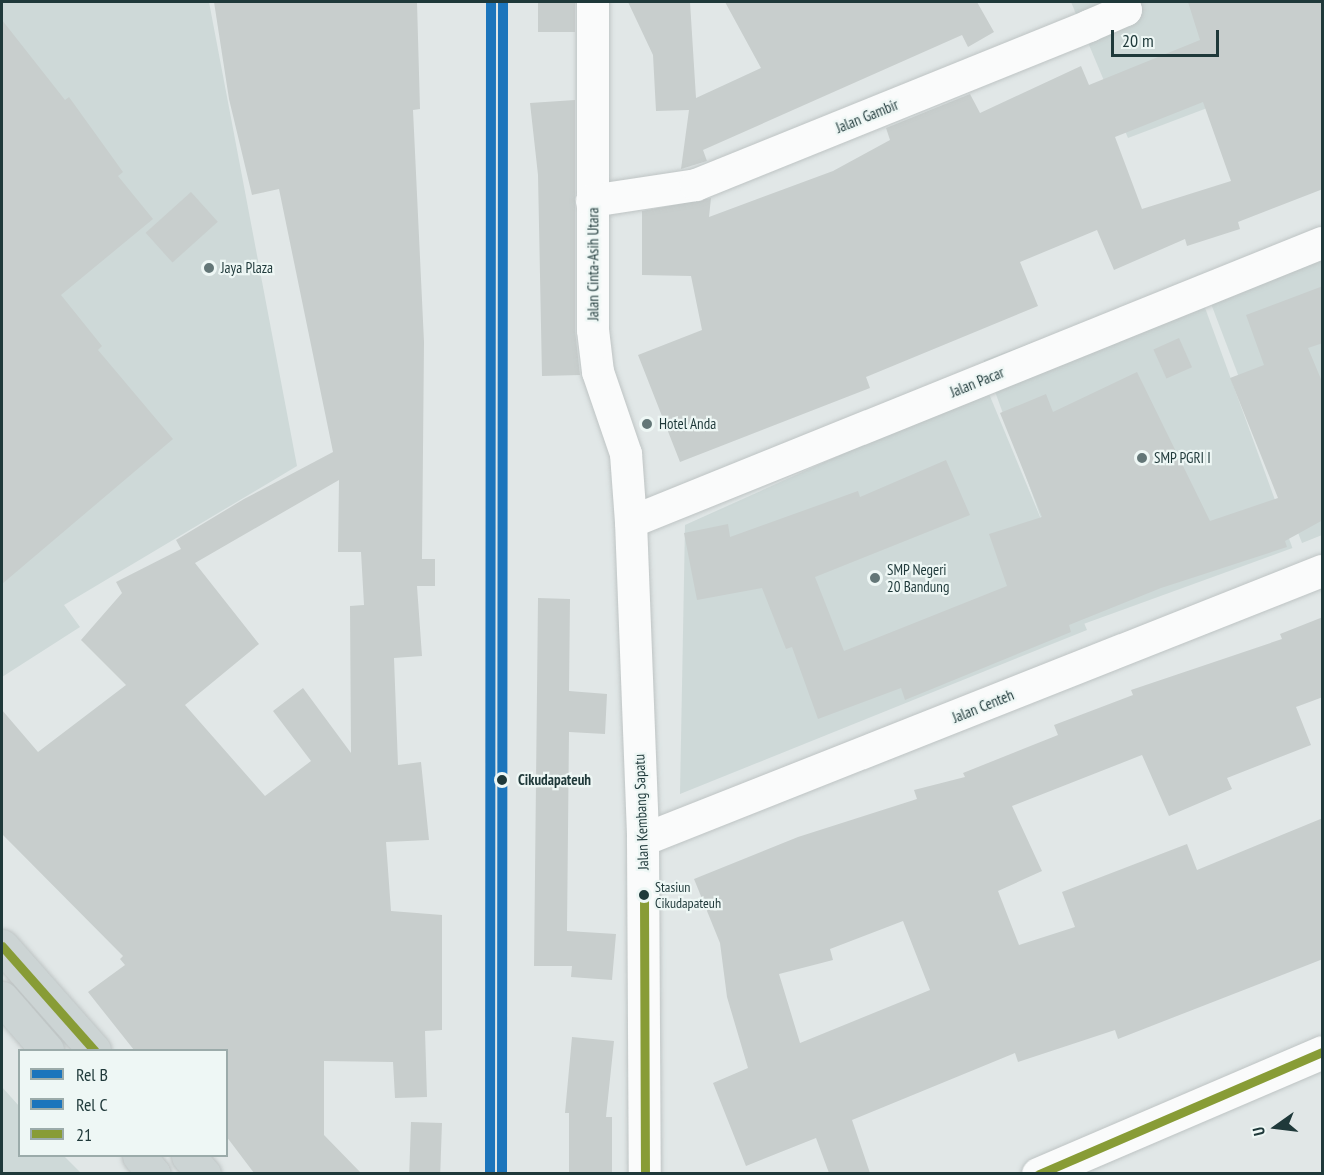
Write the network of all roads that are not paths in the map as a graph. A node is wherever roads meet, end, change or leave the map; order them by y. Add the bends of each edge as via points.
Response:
1 (592, 2) edge
2 (1123, 2) edge
3 (592, 201) junction
4 (1323, 243) edge
5 (631, 522) junction
6 (1323, 571) edge
7 (643, 840) junction
8 (2, 946) edge
9 (2, 998) edge
10 (46, 1049) edge
11 (93, 1049) edge
12 (1323, 1052) edge
13 (141, 1157) edge
14 (190, 1157) edge
15 (154, 1173) edge
16 (204, 1173) edge
17 (645, 1173) edge
18 (1038, 1173) edge

1 - 3 street, Jalan Cinta-Asih Utara
2 - 3 street, Jalan Gambir via 1126,10 1089,26 696,185
3 - 5 street, Jalan Cinta-Asih Utara via 598,372 626,454
4 - 5 street, Jalan Pacar
5 - 7 street, Jalan Kembang Sapatu
6 - 7 street, Jalan Centeh
7 - 17 street, Jalan Kembang Sapatu
8 - 11 main road
9 - 10 main road
12 - 18 street
13 - 15 main road
14 - 16 main road

